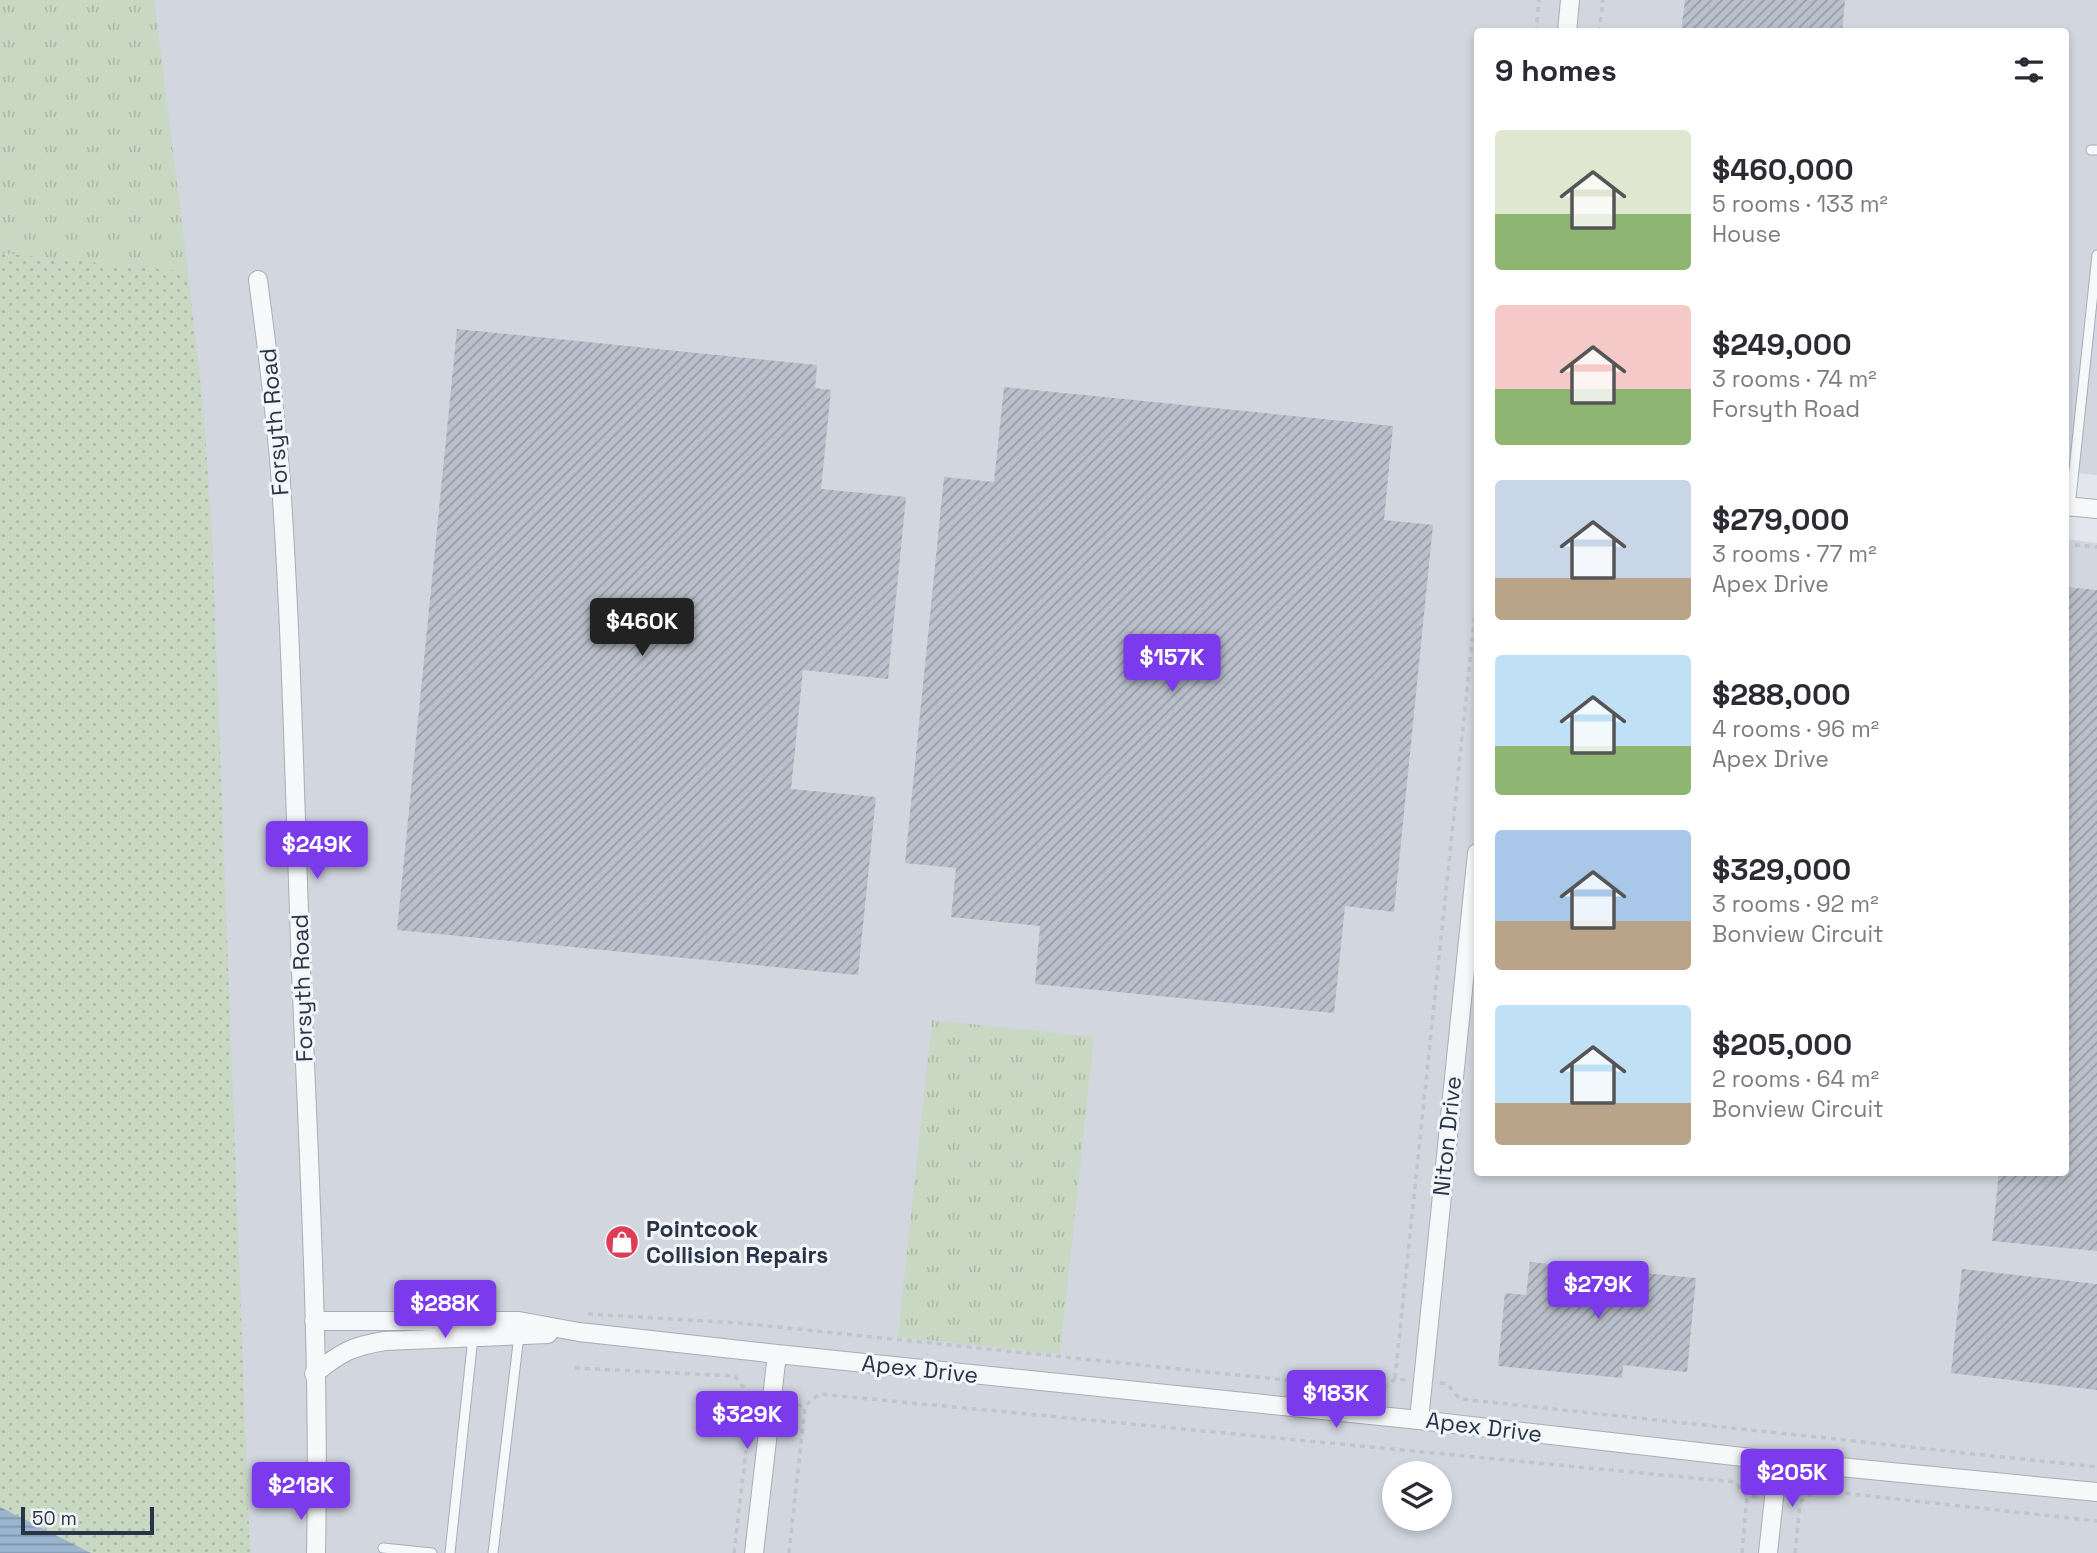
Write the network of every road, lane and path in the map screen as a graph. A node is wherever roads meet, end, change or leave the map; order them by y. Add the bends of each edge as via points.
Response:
1 (1539, 0) edge
2 (1570, 0) edge
3 (1603, 0) edge
4 (1536, 28) edge
5 (1567, 28) edge
6 (1600, 28) edge
7 (2097, 255) edge
8 (258, 280) dead end
9 (2069, 489) edge
10 (2069, 506) edge
11 (2097, 509) edge
12 (2069, 544) edge
13 (2097, 547) edge
14 (1474, 623) edge
15 (1474, 882) edge
16 (585, 1313) dead end
17 (314, 1321) junction
18 (579, 1332) junction
19 (519, 1335) junction
20 (473, 1337) junction
21 (777, 1354) junction
22 (575, 1368) dead end
23 (314, 1374) junction
24 (1395, 1379) junction
25 (1423, 1381) junction
26 (772, 1402) junction
27 (805, 1406) junction
28 (1419, 1420) junction
29 (748, 1438) dead end
30 (1778, 1461) junction
31 (2097, 1467) edge
32 (317, 1487) junction
33 (2097, 1492) edge
34 (1747, 1496) junction
35 (1774, 1499) junction
36 (1800, 1502) junction
37 (2097, 1521) edge
38 (383, 1548) dead end
39 (316, 1553) edge
40 (324, 1553) edge
41 (432, 1553) edge
42 (450, 1553) edge
43 (493, 1553) edge
44 (734, 1553) edge
45 (754, 1553) edge
46 (789, 1553) edge
47 (1742, 1553) edge
48 (1768, 1553) edge
49 (1795, 1553) edge

1 - 4 path
2 - 5 street
3 - 6 path
7 - 9 lane
8 - 17 street, Forsyth Road via 281,483
10 - 11 street
12 - 13 path
14 - 24 path
15 - 25 street, Niton Drive
16 - 24 path via 739,1323 1381,1390
17 - 18 street, Apex Drive via 519,1321
17 - 23 street, Forsyth Road
18 - 19 street, Apex Drive
18 - 21 street, Apex Drive
19 - 20 street, Apex Drive
19 - 43 lane
20 - 23 street, Apex Drive via 358,1345
20 - 42 lane
21 - 26 street
21 - 28 street, Apex Drive
22 - 26 path via 734,1376 752,1400
23 - 32 street, Forsyth Road
24 - 25 path
25 - 28 street, Niton Drive
25 - 31 path via 1447,1384 1460,1399
26 - 27 path
26 - 45 street
27 - 34 path via 819,1394 1735,1482
27 - 46 path
28 - 30 street, Apex Drive
29 - 44 path
30 - 33 street, Apex Drive
30 - 35 street
32 - 39 street, Forsyth Road
32 - 40 street, Forsyth Road
34 - 35 path
34 - 47 path
35 - 36 path
35 - 48 street
36 - 37 path via 1815,1490
36 - 49 path
38 - 41 lane

